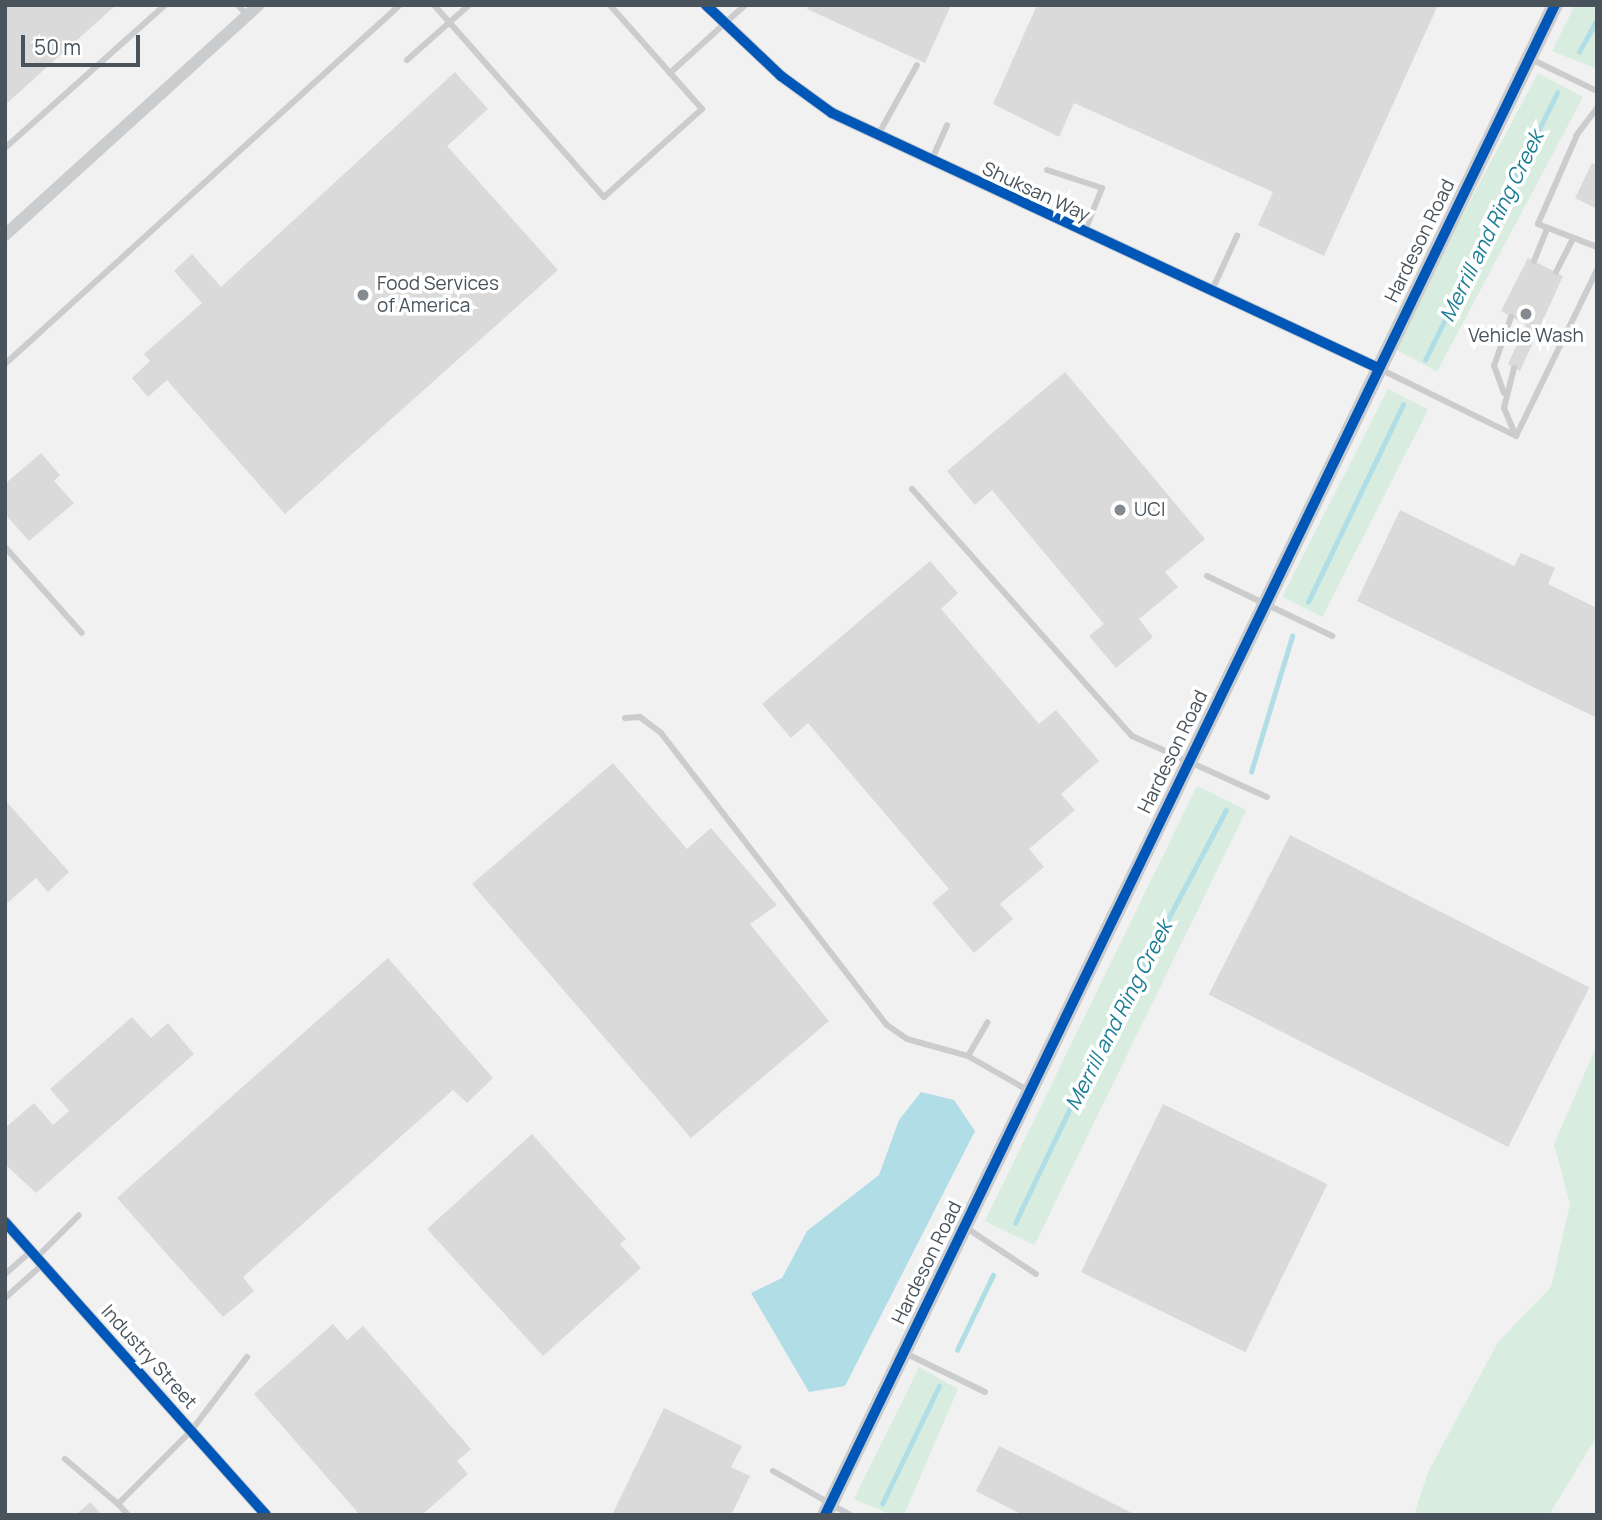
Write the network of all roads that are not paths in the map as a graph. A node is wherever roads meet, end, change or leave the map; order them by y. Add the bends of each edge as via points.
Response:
1 (165, 5) edge
2 (258, 5) edge
3 (400, 5) edge
4 (433, 5) edge
5 (469, 5) edge
6 (610, 5) edge
7 (706, 5) edge
8 (746, 5) edge
9 (1555, 5) edge
10 (243, 10) edge
11 (449, 23) junction
12 (724, 25) junction
13 (1529, 58) junction
14 (407, 60) dead end
15 (917, 65) dead end
16 (670, 73) junction
17 (1597, 92) edge
18 (1597, 108) edge
19 (947, 125) dead end
20 (877, 137) junction
21 (5, 148) edge
22 (930, 162) junction
23 (1047, 170) dead end
24 (1547, 229) junction
25 (1084, 233) junction
26 (5, 235) edge
27 (1237, 236) dead end
28 (1573, 239) junction
29 (1597, 247) edge
30 (1534, 261) dead end
31 (1597, 270) edge
32 (1556, 272) dead end
33 (1211, 291) junction
34 (1511, 317) dead end
35 (5, 364) edge
36 (1378, 368) junction
37 (1514, 368) dead end
38 (1504, 393) junction
39 (1516, 436) junction
40 (912, 489) dead end
41 (5, 547) edge
42 (1208, 576) dead end
43 (1264, 604) junction
44 (82, 633) dead end
45 (1332, 636) dead end
46 (625, 718) dead end
47 (1187, 763) junction
48 (1267, 797) dead end
49 (988, 1022) dead end
50 (968, 1056) junction
51 (1029, 1091) junction
52 (79, 1215) dead end
53 (5, 1222) edge
54 (964, 1226) junction
55 (37, 1257) junction
56 (5, 1274) edge
57 (1036, 1274) dead end
58 (5, 1298) edge
59 (903, 1352) junction
60 (247, 1357) dead end
61 (985, 1392) dead end
62 (191, 1431) junction
63 (65, 1459) dead end
64 (773, 1471) dead end
65 (118, 1504) junction
66 (827, 1510) edge
67 (128, 1515) edge
68 (266, 1515) edge
69 (850, 1515) edge

1 - 21 lane
2 - 10 street
3 - 35 lane
4 - 11 lane
5 - 11 lane
6 - 16 lane
7 - 12 street, Shuksan Way
8 - 12 lane
9 - 13 street, Hardeson Road
10 - 26 street
11 - 14 lane
11 - 16 lane via 604,197 702,109
12 - 16 lane
12 - 20 street, Shuksan Way via 781,76 832,113
13 - 17 lane
13 - 36 street, Hardeson Road
15 - 20 lane
18 - 24 lane via 1577,135 1538,224
19 - 22 lane
20 - 22 street, Shuksan Way
22 - 25 street, Shuksan Way
23 - 25 lane via 1102,188
24 - 28 lane
24 - 30 lane
25 - 33 street, Shuksan Way
27 - 33 lane
28 - 29 lane
28 - 32 lane
31 - 39 lane
33 - 36 street, Shuksan Way
34 - 38 lane via 1494,366
36 - 39 lane
36 - 43 street, Hardeson Road
37 - 38 lane
38 - 39 lane via 1505,415
40 - 47 lane via 1132,736
41 - 44 lane
42 - 43 lane
43 - 45 lane
43 - 47 street, Hardeson Road
46 - 50 lane via 640,717 662,733 887,1025 907,1039
47 - 48 lane
47 - 51 street, Hardeson Road
49 - 50 lane
50 - 51 lane
51 - 54 street, Hardeson Road
52 - 55 lane
53 - 55 street, Industry Street
54 - 57 lane
54 - 59 street, Hardeson Road
55 - 56 lane
55 - 58 lane
55 - 62 street, Industry Street
59 - 61 lane
59 - 66 street, Hardeson Road
60 - 62 lane
62 - 65 lane
62 - 68 street, Industry Street
63 - 65 lane
64 - 66 lane
65 - 67 lane
66 - 69 lane

